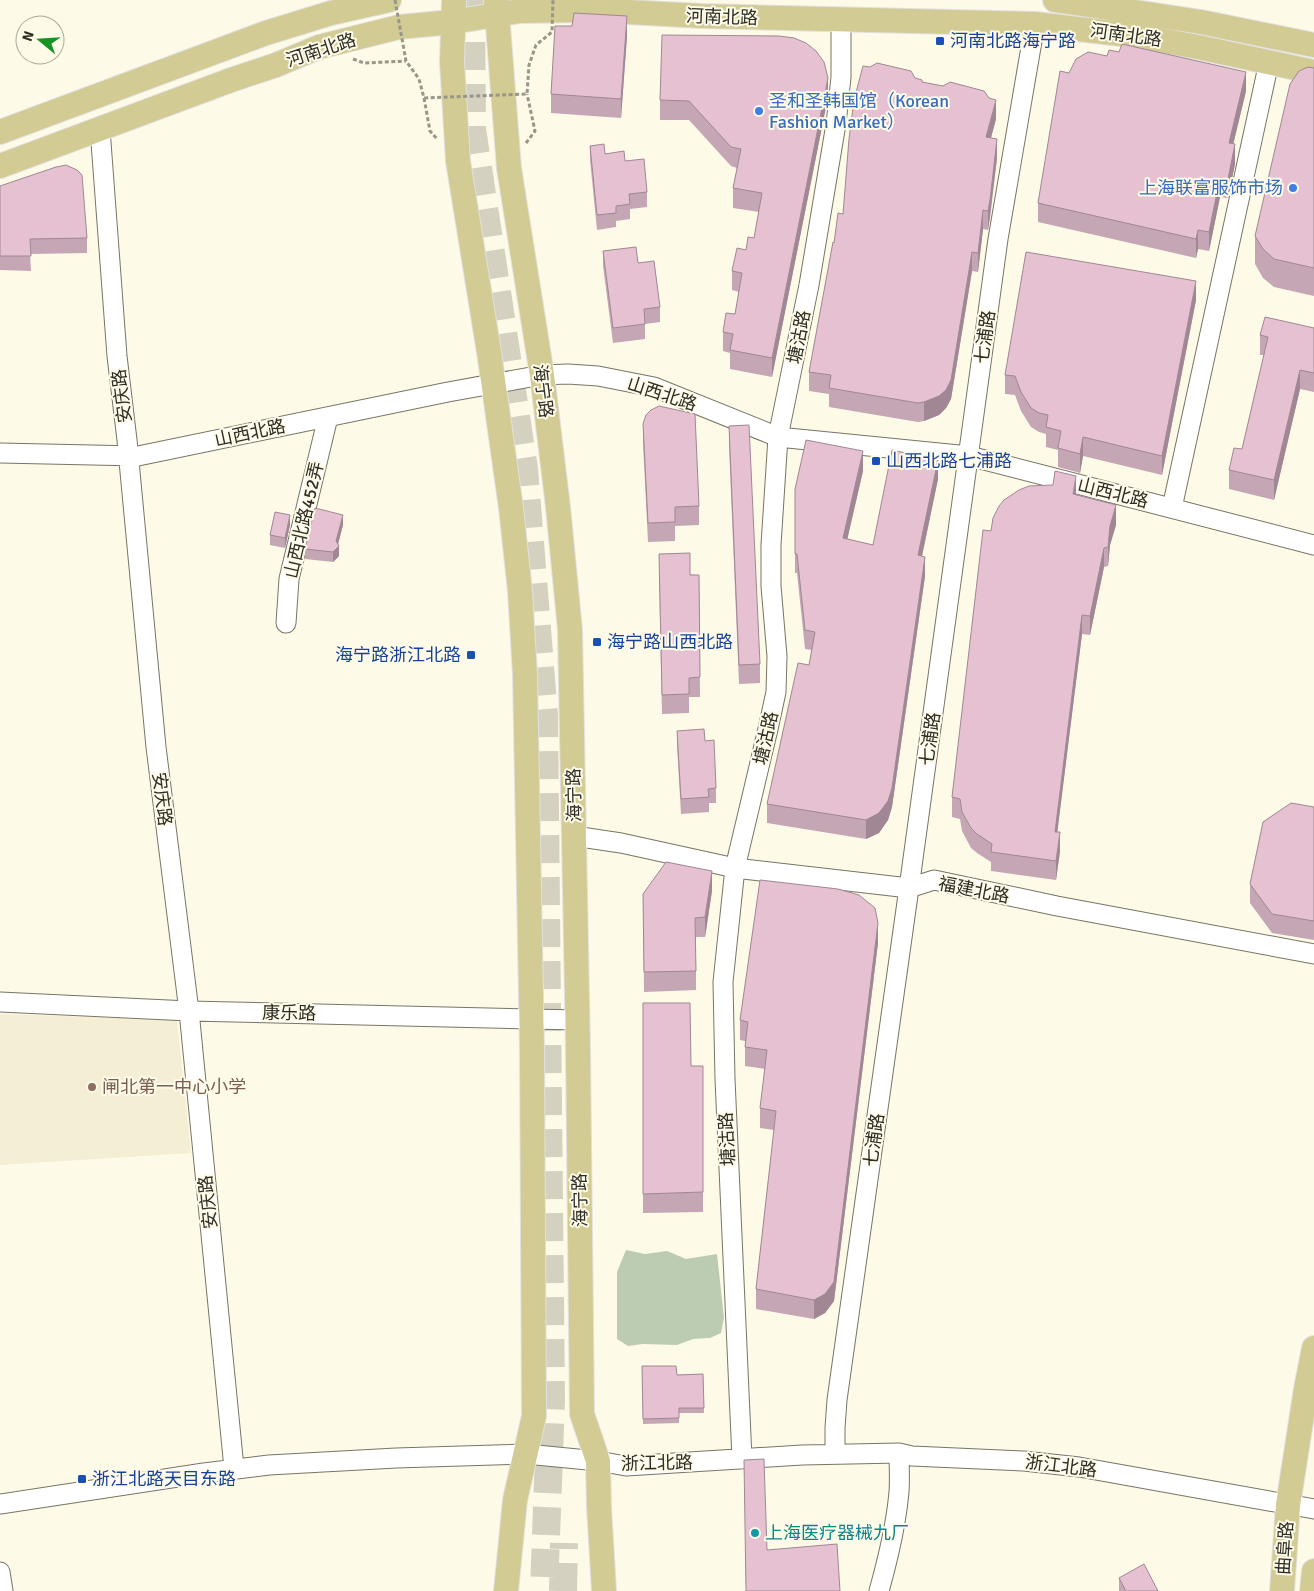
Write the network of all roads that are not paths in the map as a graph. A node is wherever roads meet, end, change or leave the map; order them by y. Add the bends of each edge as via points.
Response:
1 (389, 0) edge
2 (1055, 0) edge
3 (496, 7) edge
4 (453, 11) edge
5 (841, 20) junction
6 (1035, 24) junction
7 (1314, 45) edge
8 (1269, 62) junction
9 (1314, 72) edge
10 (100, 129) junction
11 (0, 132) edge
12 (0, 166) edge
13 (542, 375) junction
14 (494, 384) junction
15 (328, 417) junction
16 (778, 437) junction
17 (0, 453) edge
18 (128, 456) junction
19 (969, 456) junction
20 (1172, 508) junction
21 (1314, 545) edge
22 (286, 623) dead end
23 (574, 836) junction
24 (735, 868) junction
25 (909, 888) junction
26 (1314, 954) edge
27 (0, 1002) edge
28 (189, 1011) junction
29 (531, 1019) junction
30 (577, 1020) junction
31 (1314, 1348) edge
32 (899, 1453) junction
33 (526, 1454) junction
34 (835, 1454) junction
35 (742, 1459) junction
36 (598, 1461) junction
37 (234, 1468) junction
38 (0, 1504) edge
39 (1288, 1505) junction
40 (1314, 1509) edge
41 (1314, 1571) edge
42 (0, 1572) edge
43 (4, 1591) edge
44 (506, 1591) edge
45 (604, 1591) edge
46 (879, 1591) edge
47 (1282, 1591) edge
48 (1312, 1591) edge

1 - 11 main road, 河南北路 via 266,33
2 - 7 main road, 河南北路 via 1201,22
3 - 4 main road, 河南北路
3 - 5 main road, 河南北路
3 - 13 main road, 海宁路 via 509,168
4 - 10 main road, 河南北路 via 319,47
4 - 14 main road via 452,62 458,161
5 - 6 main road, 河南北路
5 - 16 street, 塘沽路 via 841,77 836,124 809,285
6 - 8 main road, 河南北路 via 1138,36
6 - 19 street, 七浦路 via 998,239
8 - 9 main road, 河南北路
8 - 20 street
10 - 12 main road, 河南北路
10 - 18 street, 安庆路
13 - 14 street, 山西北路
13 - 16 street, 山西北路 via 598,376 654,387
13 - 23 main road, 海宁路 via 570,630
14 - 15 street, 山西北路
14 - 29 main road via 511,508 523,636
15 - 18 street, 山西北路
15 - 22 street, 山西北路452弄 via 289,579
16 - 19 street, 山西北路
16 - 24 street, 塘沽路 via 770,545 777,675 773,710
17 - 18 street, 山西北路
18 - 28 street, 安庆路 via 156,747
19 - 20 street, 山西北路
19 - 25 street, 七浦路
20 - 21 street, 山西北路
23 - 24 street, 福建北路
23 - 30 main road, 海宁路
24 - 25 street, 福建北路
24 - 35 street, 塘沽路 via 722,1017
25 - 26 street, 福建北路 via 934,880
25 - 34 street, 七浦路 via 837,1400
27 - 28 street, 康乐路
28 - 29 street, 康乐路
28 - 37 street, 安庆路
29 - 30 street, 康乐路
29 - 33 main road via 534,1416
30 - 36 main road, 海宁路 via 582,1414
31 - 39 main road, 曲阜路
32 - 34 street, 浙江北路
32 - 39 street, 浙江北路 via 1079,1467
32 - 46 street via 899,1492 893,1534
33 - 36 street, 浙江北路
33 - 37 street, 浙江北路
33 - 44 main road via 515,1500
34 - 35 street, 浙江北路
35 - 36 street, 浙江北路 via 626,1466
36 - 45 main road, 海宁路
37 - 38 street, 浙江北路
39 - 40 street, 浙江北路
39 - 47 main road, 曲阜路
41 - 48 main road, 曲阜路
42 - 43 street

